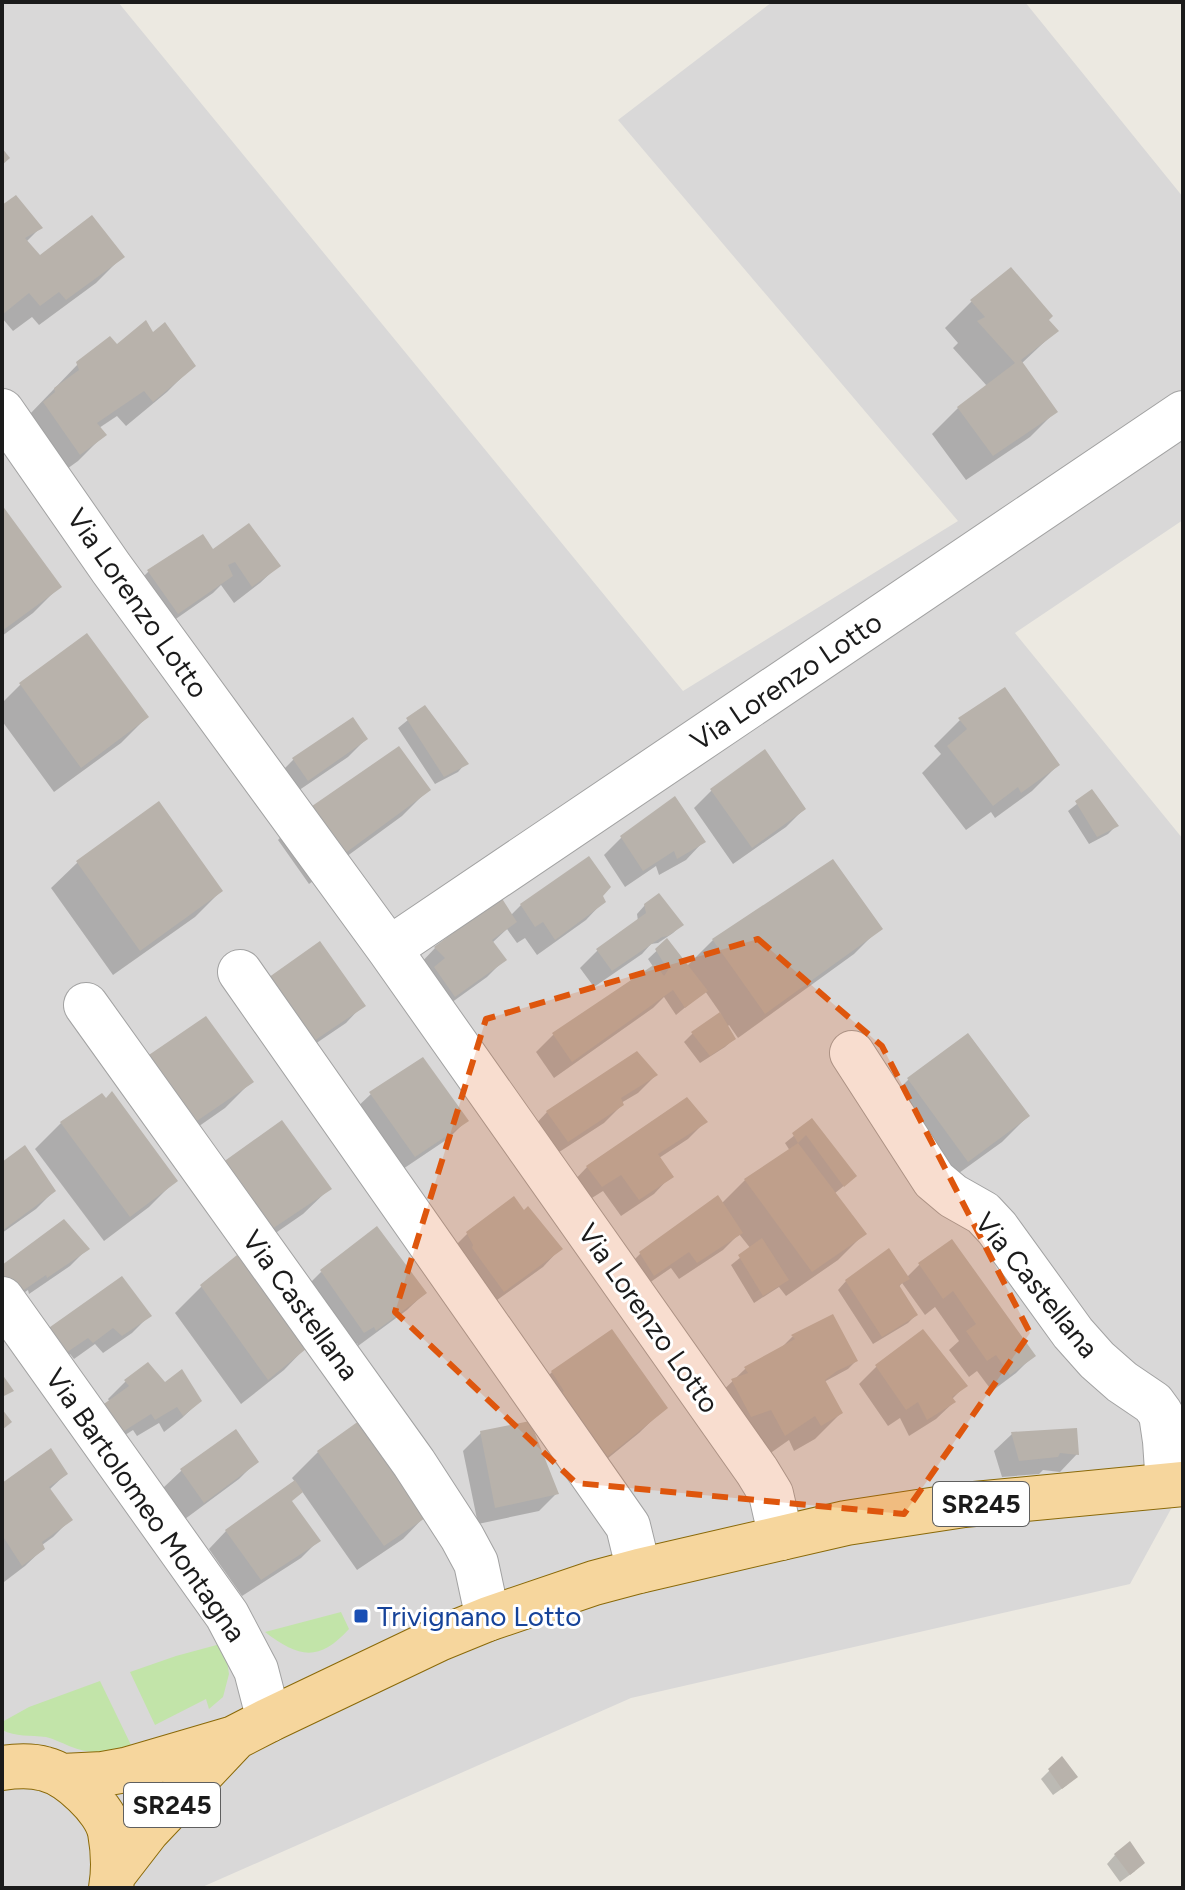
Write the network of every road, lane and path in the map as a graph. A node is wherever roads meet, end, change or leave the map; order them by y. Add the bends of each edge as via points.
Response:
1 (2, 411) edge
2 (1183, 413) edge
3 (389, 949) junction
4 (240, 972) dead end
5 (86, 1005) dead end
6 (852, 1053) dead end
7 (2, 1299) edge
8 (1175, 1485) edge
9 (781, 1538) junction
10 (639, 1571) junction
11 (488, 1619) junction
12 (252, 1729) junction
13 (7, 1763) edge
14 (62, 1776) junction
15 (112, 1882) edge

1 - 3 street, Via Lorenzo Lotto
2 - 3 street, Via Lorenzo Lotto
3 - 9 street, Via Lorenzo Lotto via 757,1471 771,1494
4 - 10 street via 628,1526
5 - 11 street, Via Castellana via 430,1488 476,1563
6 - 8 street, Via Castellana via 934,1180 990,1220 1097,1360 1153,1403 1161,1414
7 - 12 street, Via Bartolomeo Montagna via 227,1615 256,1670
8 - 9 main road, Via Castellana / SR245 via 964,1505
9 - 10 main road, Via Castellana / SR245
10 - 11 main road, Via Castellana / SR245
11 - 12 main road, Via Castellana / SR245
12 - 14 main road, Via Castellana / SR245 via 125,1770
12 - 15 main road, Via Castellana / SR245 via 147,1831
13 - 14 main road
14 - 15 main road via 96,1804 110,1830

